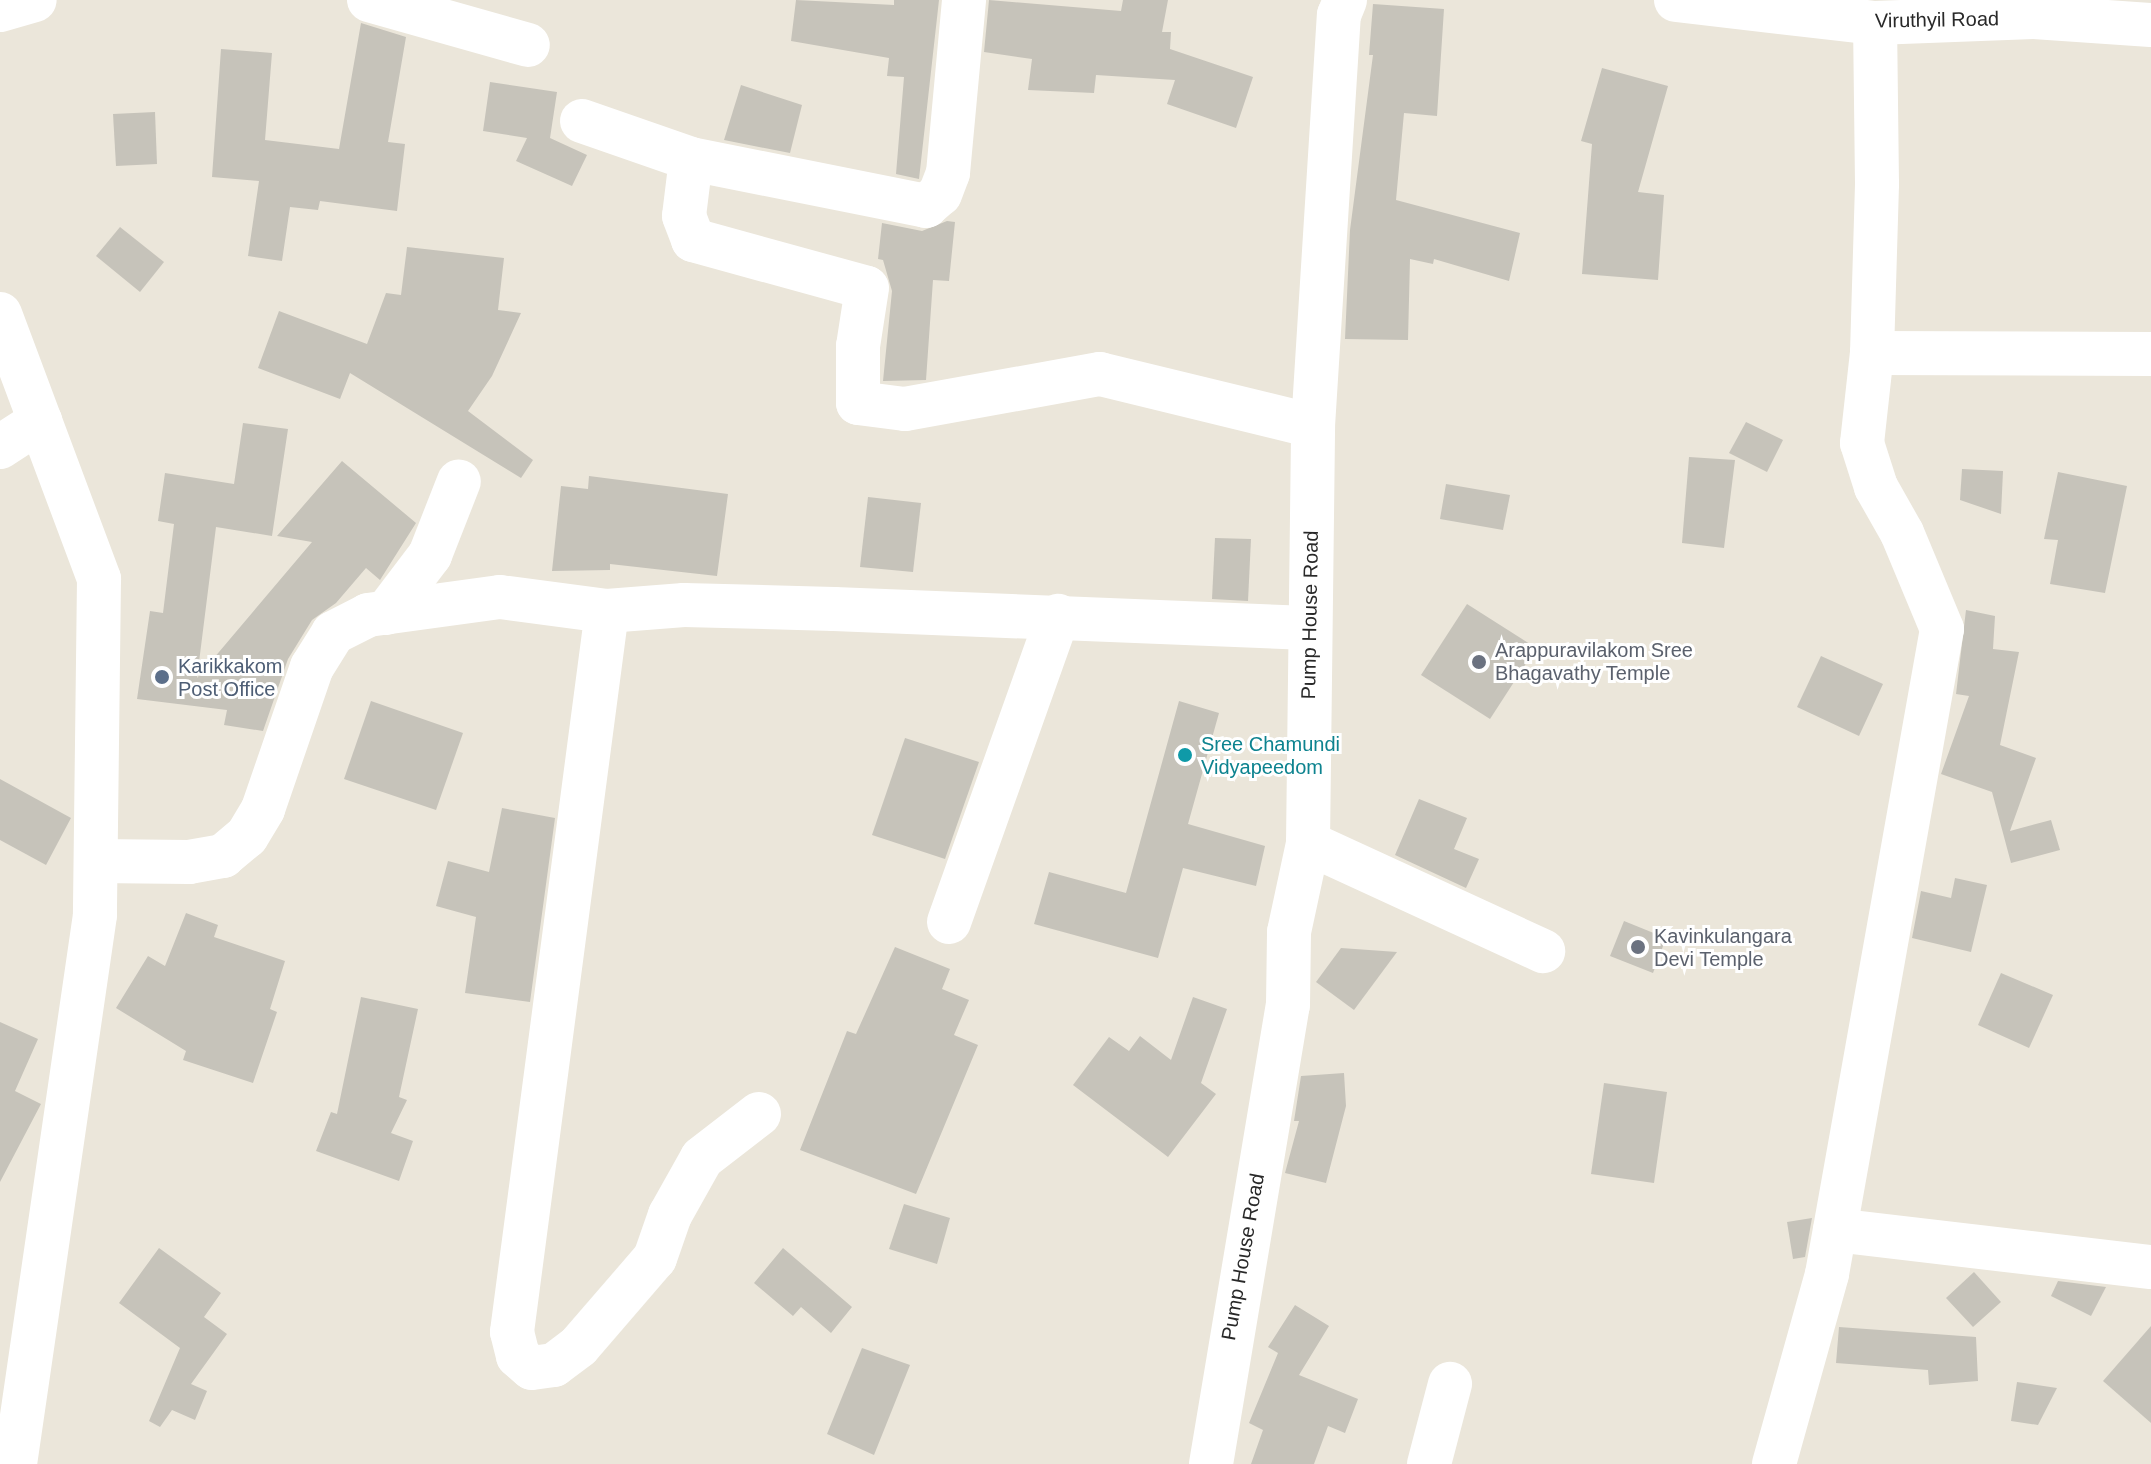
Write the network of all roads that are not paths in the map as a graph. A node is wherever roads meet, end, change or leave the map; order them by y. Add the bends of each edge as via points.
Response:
1 (35, 0) edge
2 (369, 0) edge
3 (964, 0) edge
4 (1345, 0) edge
5 (1676, 0) edge
6 (2034, 9) edge
7 (0, 10) edge
8 (1919, 11) edge
9 (1848, 12) edge
10 (2151, 25) edge
11 (528, 45) dead end
12 (582, 121) dead end
13 (691, 159) junction
14 (0, 314) edge
15 (1872, 353) junction
16 (2151, 354) edge
17 (40, 421) junction
18 (1313, 426) junction
19 (0, 447) edge
20 (459, 481) dead end
21 (607, 611) junction
22 (386, 613) junction
23 (1058, 616) junction
24 (1309, 628) junction
25 (1308, 843) junction
26 (96, 861) junction
27 (949, 922) dead end
28 (1543, 951) dead end
29 (759, 1114) dead end
30 (1835, 1230) junction
31 (2151, 1267) edge
32 (1450, 1384) dead end
33 (15, 1464) edge
34 (1211, 1464) edge
35 (1429, 1464) edge
36 (1774, 1464) edge

1 - 7 street
2 - 11 street
3 - 13 street via 948,173 940,194 926,206
4 - 18 street, Pump House Road via 1339,15
5 - 9 street, Viruthyil Road
6 - 8 street, Viruthyil Road
6 - 10 street, Viruthyil Road
8 - 9 street, Viruthyil Road
9 - 15 street
12 - 13 street
13 - 18 street via 684,216 693,240 867,288 858,346 858,403 905,409 1100,374
14 - 17 street
15 - 16 street
15 - 30 street via 1862,443 1876,487 1902,533 1942,629
17 - 19 street
17 - 26 street via 99,579
18 - 24 street, Pump House Road
20 - 22 street via 430,555
21 - 22 street via 500,597
21 - 23 street via 684,605
21 - 29 street via 512,1332 518,1356 532,1368 554,1365 579,1346 655,1258 670,1215 702,1158
22 - 26 street via 333,633 326,644 290,724 263,809 247,836 223,856 189,862
23 - 24 street
23 - 27 street
24 - 25 street, Pump House Road
25 - 28 street
25 - 34 street, Pump House Road via 1289,932 1288,1005
26 - 33 street via 93,930
30 - 31 street
30 - 36 street
32 - 35 street

